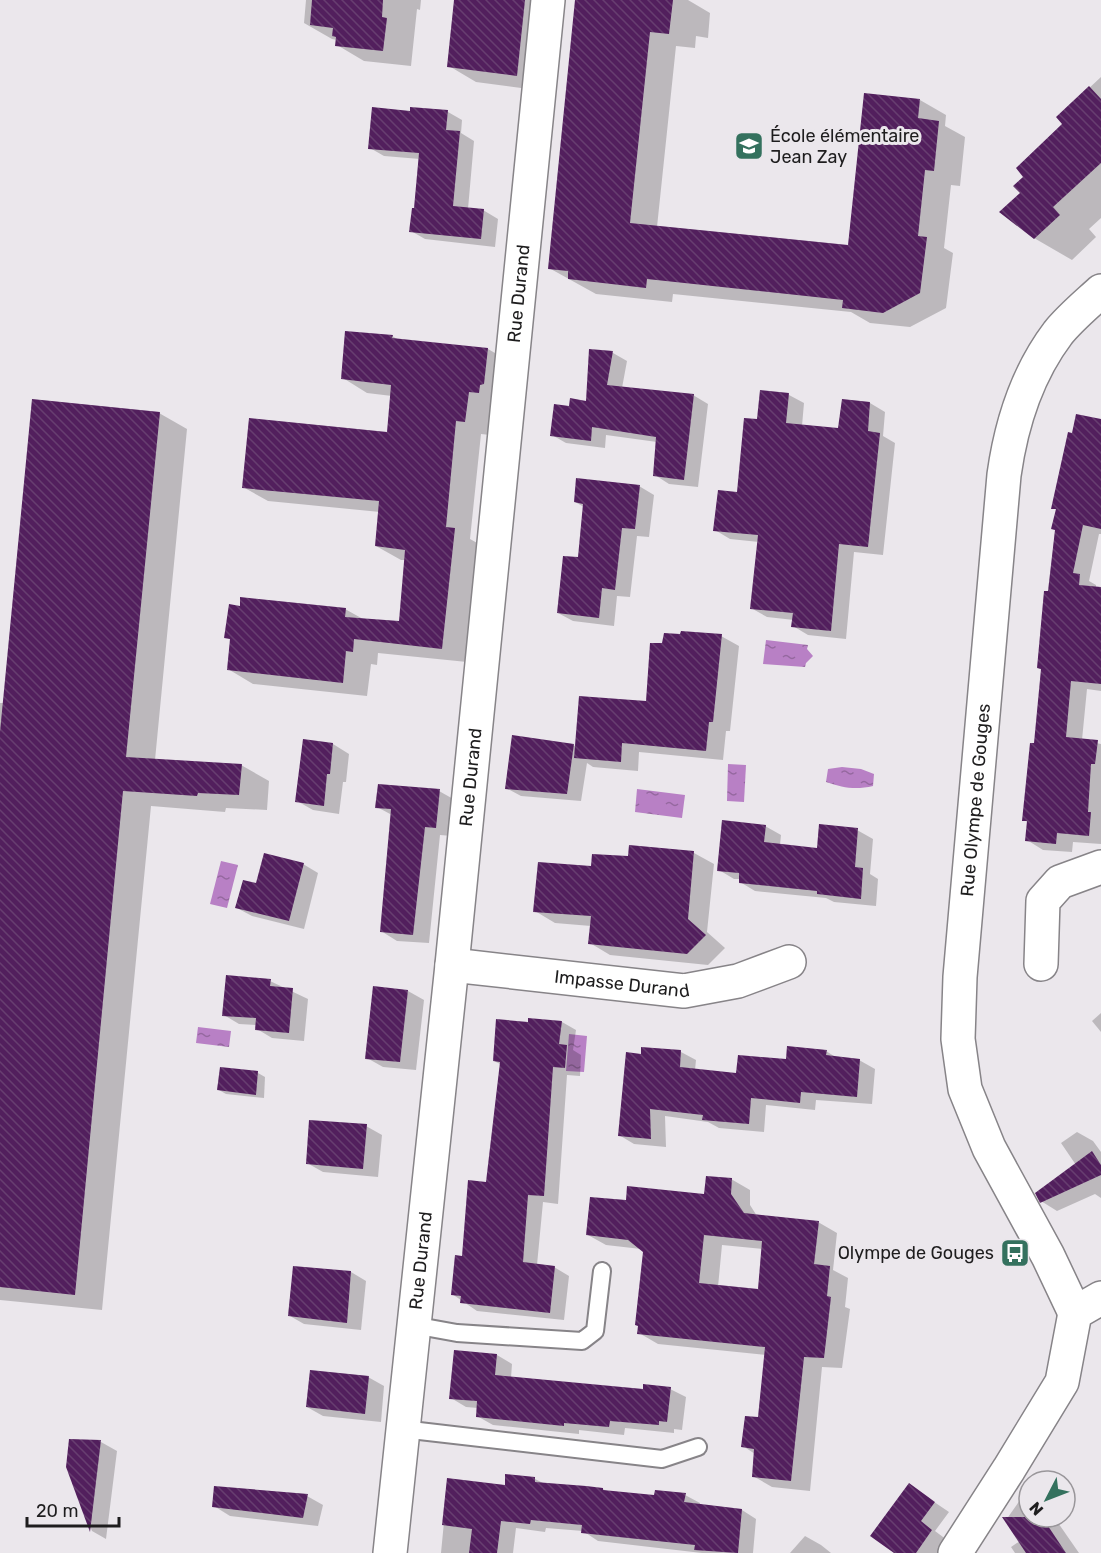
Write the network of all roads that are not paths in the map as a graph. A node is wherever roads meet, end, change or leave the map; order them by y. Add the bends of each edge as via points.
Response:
1 (548, 0) edge
2 (1101, 291) edge
3 (1101, 867) edge
4 (789, 962) dead end
5 (1041, 964) dead end
6 (452, 965) junction
7 (602, 1271) dead end
8 (1088, 1305) edge
9 (413, 1325) junction
10 (402, 1429) junction
11 (698, 1446) dead end
12 (390, 1553) edge
13 (955, 1553) edge

1 - 6 street, Rue Durand
2 - 8 street, Rue Olympe de Gouges via 1058,333 1034,373 1008,442 958,1029 964,1089 988,1149 1048,1256
3 - 5 street via 1060,882 1043,901
4 - 6 street, Impasse Durand via 738,981 684,991
6 - 9 street, Rue Durand
7 - 9 lane via 595,1331 582,1341 458,1333
8 - 13 street via 1062,1382
9 - 10 street, Rue Durand
10 - 11 lane via 662,1459
10 - 12 street, Rue Durand

